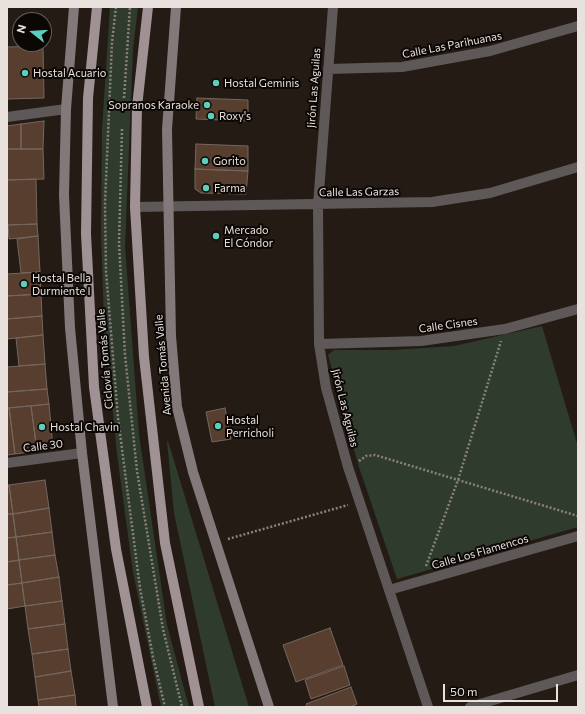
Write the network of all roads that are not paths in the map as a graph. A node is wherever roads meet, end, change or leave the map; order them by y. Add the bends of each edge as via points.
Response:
1 (74, 7) edge
2 (97, 7) edge
3 (148, 7) edge
4 (176, 7) edge
5 (333, 7) edge
6 (578, 26) edge
7 (328, 69) junction
8 (66, 109) junction
9 (7, 117) edge
10 (578, 167) edge
11 (169, 205) junction
12 (318, 205) junction
13 (135, 207) junction
14 (578, 309) edge
15 (319, 344) junction
16 (82, 453) junction
17 (7, 463) edge
18 (578, 536) edge
19 (389, 590) junction
20 (578, 675) edge
21 (113, 707) edge
22 (147, 707) edge
23 (198, 707) edge
24 (269, 707) edge
25 (428, 707) edge
26 (470, 707) edge

1 - 8 street
2 - 22 main road via 88,98 86,234 94,387 116,549
3 - 13 main road, Avenida Tomás Valle via 137,107
4 - 11 street, Avenida Tomás Valle via 167,129
5 - 7 street, Jirón Las Aguilas
6 - 7 street, Calle Las Parihuanas via 490,51 402,67
7 - 12 street, Jirón Las Aguilas
8 - 9 street
8 - 16 street via 64,195 70,328
10 - 12 street, Calle Las Garzas via 490,193 432,202
11 - 12 street, Calle Las Garzas
11 - 13 street, Calle Las Garzas
11 - 24 street, Avenida Tomás Valle via 170,336 177,407 193,472
12 - 15 street, Jirón Las Aguilas
13 - 23 main road, Avenida Tomás Valle via 144,357 165,543
14 - 15 street, Calle Cisnes via 505,329 421,341
15 - 19 street, Jirón Las Aguilas via 326,388 348,467
16 - 17 street, Calle 30
16 - 21 street
18 - 19 street, Calle Los Flamencos
19 - 25 street, Jirón Las Aguilas
20 - 26 street

